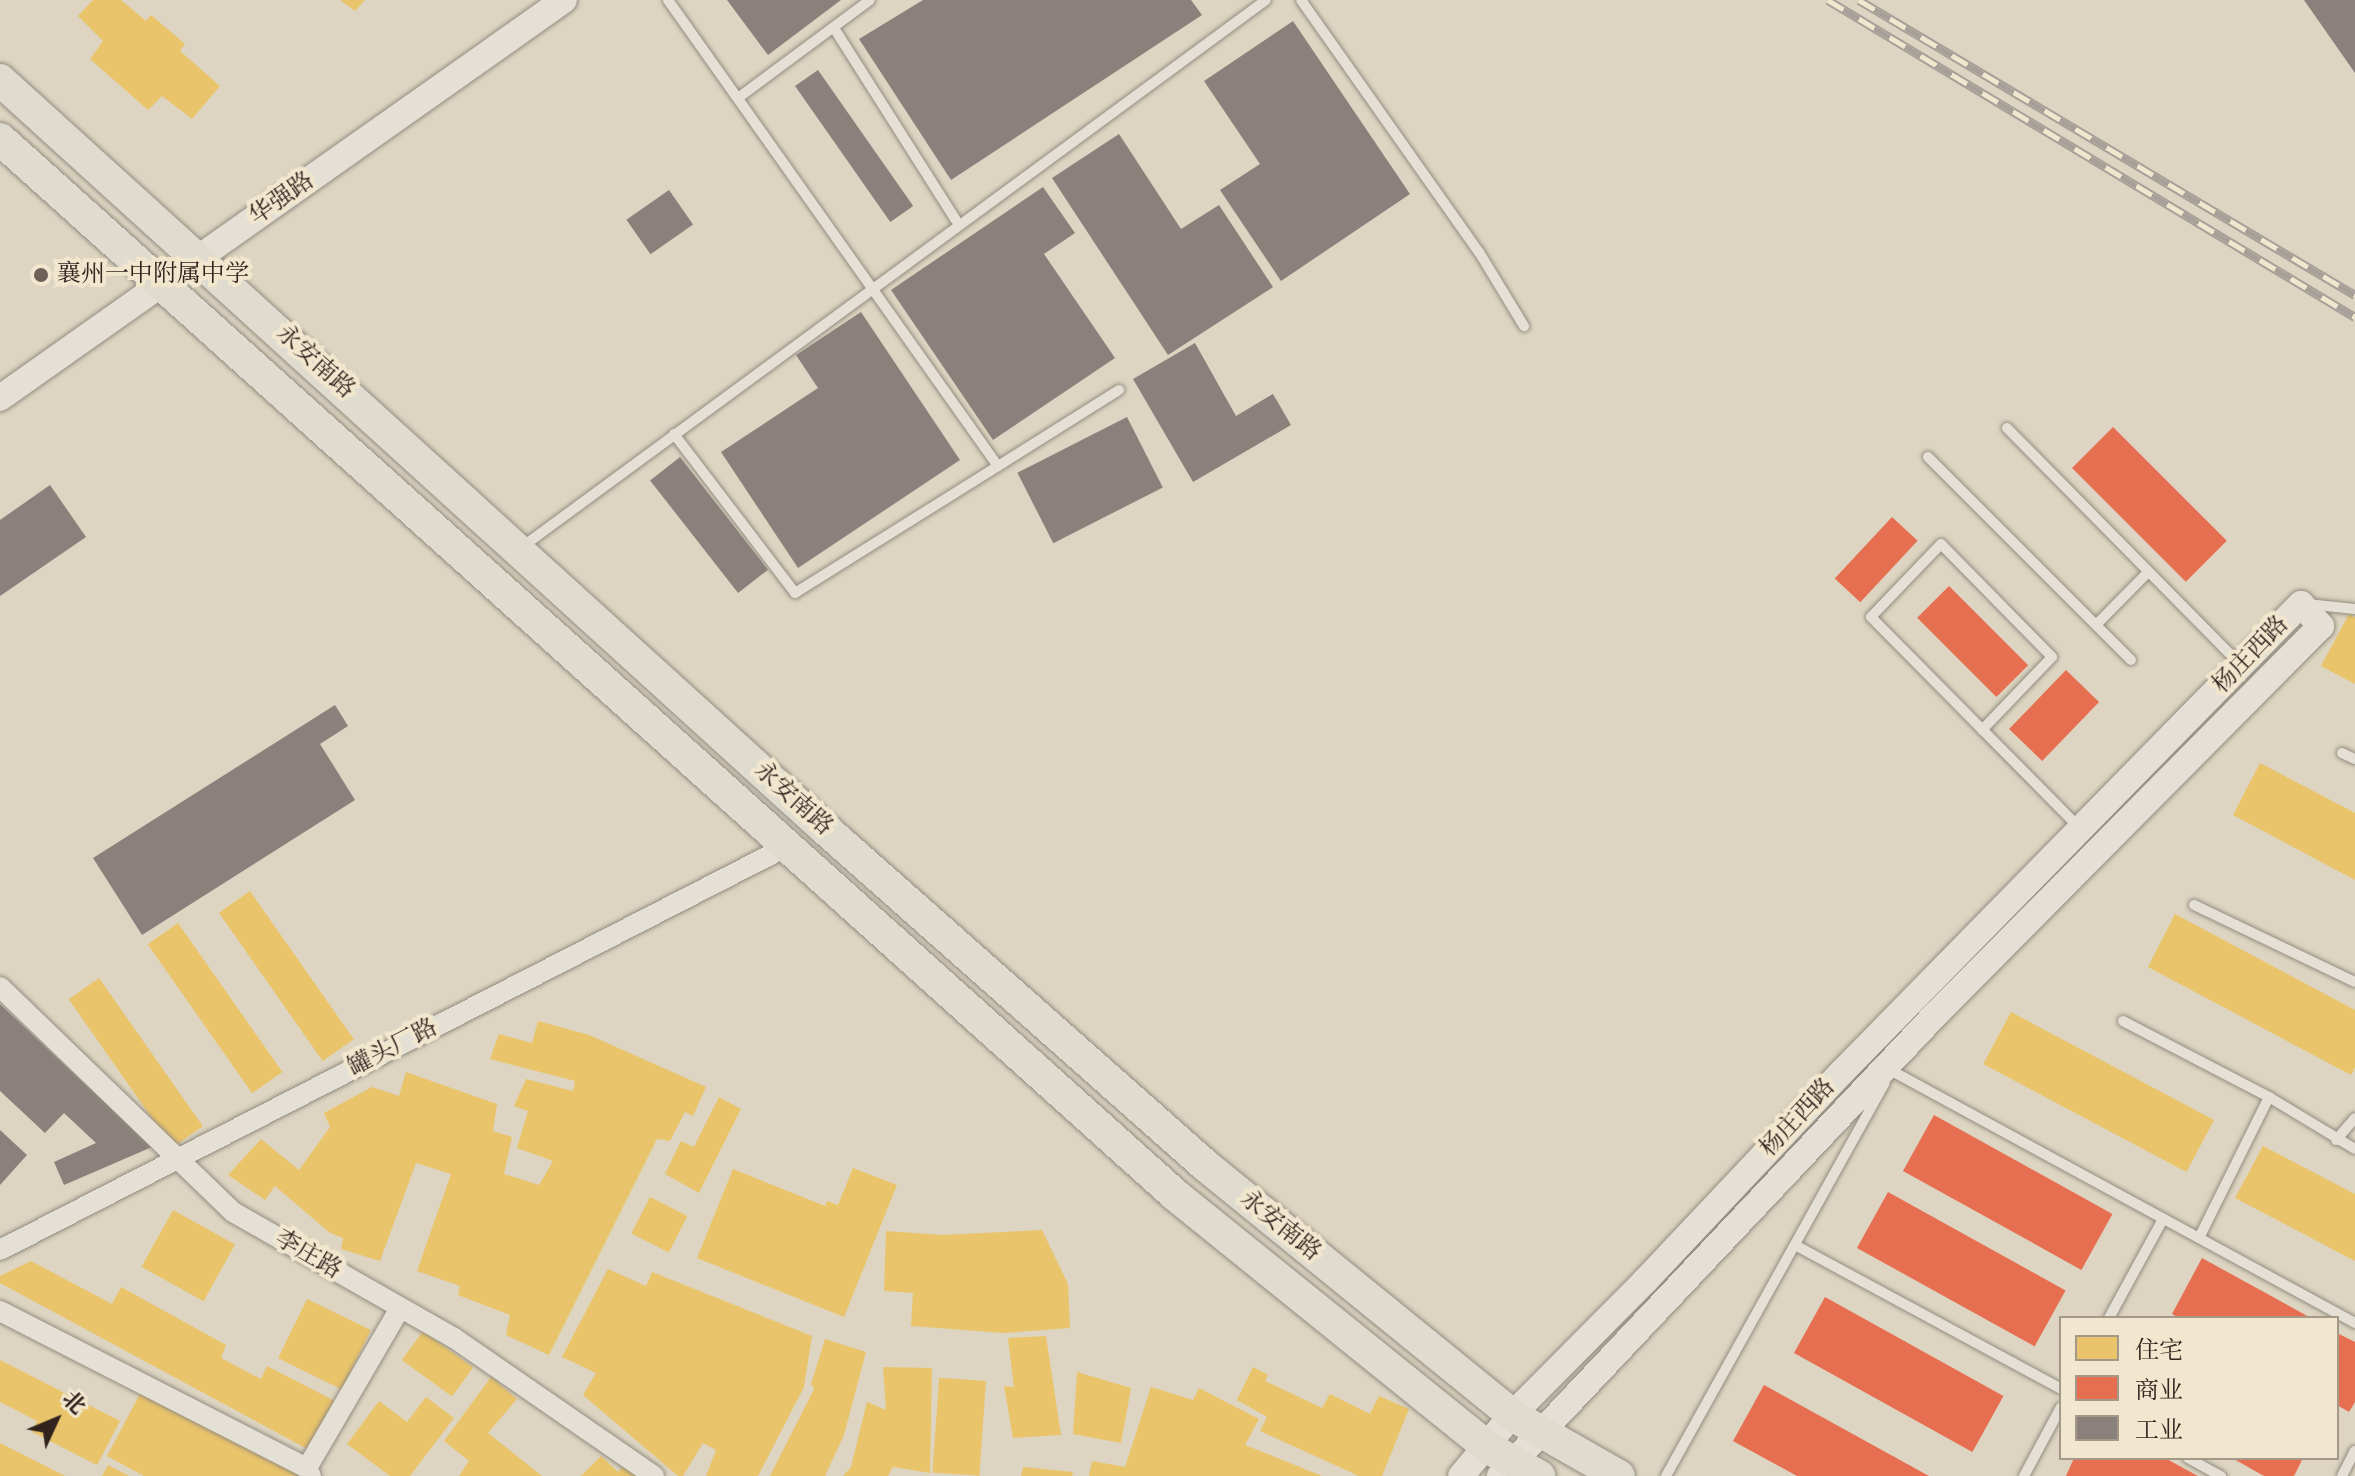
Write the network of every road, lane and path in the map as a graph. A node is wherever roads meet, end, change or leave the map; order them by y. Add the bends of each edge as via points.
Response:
1 (564, 0) edge
2 (668, 0) edge
3 (870, 0) edge
4 (1266, 0) edge
5 (1301, 0) edge
6 (834, 28) junction
7 (0, 80) edge
8 (738, 98) junction
9 (0, 139) edge
10 (959, 225) junction
11 (200, 258) junction
12 (162, 284) junction
13 (875, 287) junction
14 (1524, 326) dead end
15 (1119, 390) dead end
16 (0, 398) edge
17 (2007, 428) dead end
18 (674, 434) junction
19 (1928, 457) dead end
20 (998, 466) junction
21 (520, 548) junction
22 (2148, 572) junction
23 (2301, 604) junction
24 (2355, 609) edge
25 (2096, 625) junction
26 (2131, 660) dead end
27 (2241, 665) junction
28 (1982, 730) junction
29 (2342, 753) dead end
30 (2355, 759) edge
31 (2080, 828) junction
32 (786, 847) junction
33 (2194, 905) dead end
34 (2355, 982) edge
35 (0, 987) edge
36 (2123, 1021) dead end
37 (1897, 1060) junction
38 (2269, 1097) junction
39 (2355, 1118) edge
40 (2336, 1140) junction
41 (2355, 1149) edge
42 (178, 1158) junction
43 (2163, 1219) junction
44 (2199, 1238) junction
45 (1795, 1245) junction
46 (0, 1250) edge
47 (400, 1308) junction
48 (0, 1311) edge
49 (2110, 1316) edge
50 (2355, 1323) edge
51 (2059, 1388) edge
52 (2059, 1411) edge
53 (1512, 1415) junction
54 (1540, 1431) junction
55 (2355, 1451) edge
56 (2192, 1460) edge
57 (1510, 1465) edge
58 (309, 1472) edge
59 (654, 1476) edge
60 (1461, 1476) edge
61 (1619, 1476) edge
62 (1666, 1476) edge
63 (2024, 1476) edge
64 (2221, 1476) edge
65 (2342, 1476) edge

1 - 11 street, 华强路
2 - 8 lane
3 - 6 lane
4 - 10 lane
5 - 14 lane via 1479,252
6 - 8 lane
6 - 10 lane
7 - 11 main road, 永安南路
8 - 13 lane
9 - 12 main road, 永安南路
10 - 13 lane
11 - 12 street, 华强路
11 - 21 main road, 永安南路
12 - 16 street, 华强路
12 - 32 main road, 永安南路
13 - 18 lane
13 - 20 lane
15 - 20 lane
17 - 22 lane
18 - 20 lane via 795,593
18 - 21 lane
19 - 25 lane
21 - 53 main road, 永安南路 via 823,827 1206,1166
22 - 25 lane
22 - 27 lane
23 - 24 lane
23 - 27 street, 杨庄西路
23 - 37 street, 杨庄西路 via 2321,626
25 - 26 lane
27 - 31 street, 杨庄西路
28 - 28 lane via 1871,617 1941,544 2052,657
28 - 31 lane
29 - 30 lane
31 - 53 street, 杨庄西路
32 - 42 street, 罐头厂路
32 - 57 main road, 永安南路 via 1174,1194
33 - 34 lane
35 - 42 street, 李庄路
36 - 38 lane
37 - 43 lane
37 - 45 lane
37 - 54 street, 杨庄西路
38 - 40 lane
38 - 44 lane
39 - 40 lane
40 - 41 lane
42 - 46 street, 罐头厂路
42 - 47 street, 李庄路 via 233,1212
43 - 44 lane
43 - 49 lane
44 - 50 lane
45 - 51 lane
45 - 62 lane
47 - 58 street
47 - 59 street, 李庄路 via 454,1338
48 - 58 street
52 - 63 lane
53 - 54 main road, 永安南路
53 - 57 street, 杨庄西路
54 - 57 street, 杨庄西路
54 - 61 main road, 永安南路
55 - 65 lane
56 - 64 lane
57 - 60 street, 杨庄西路

